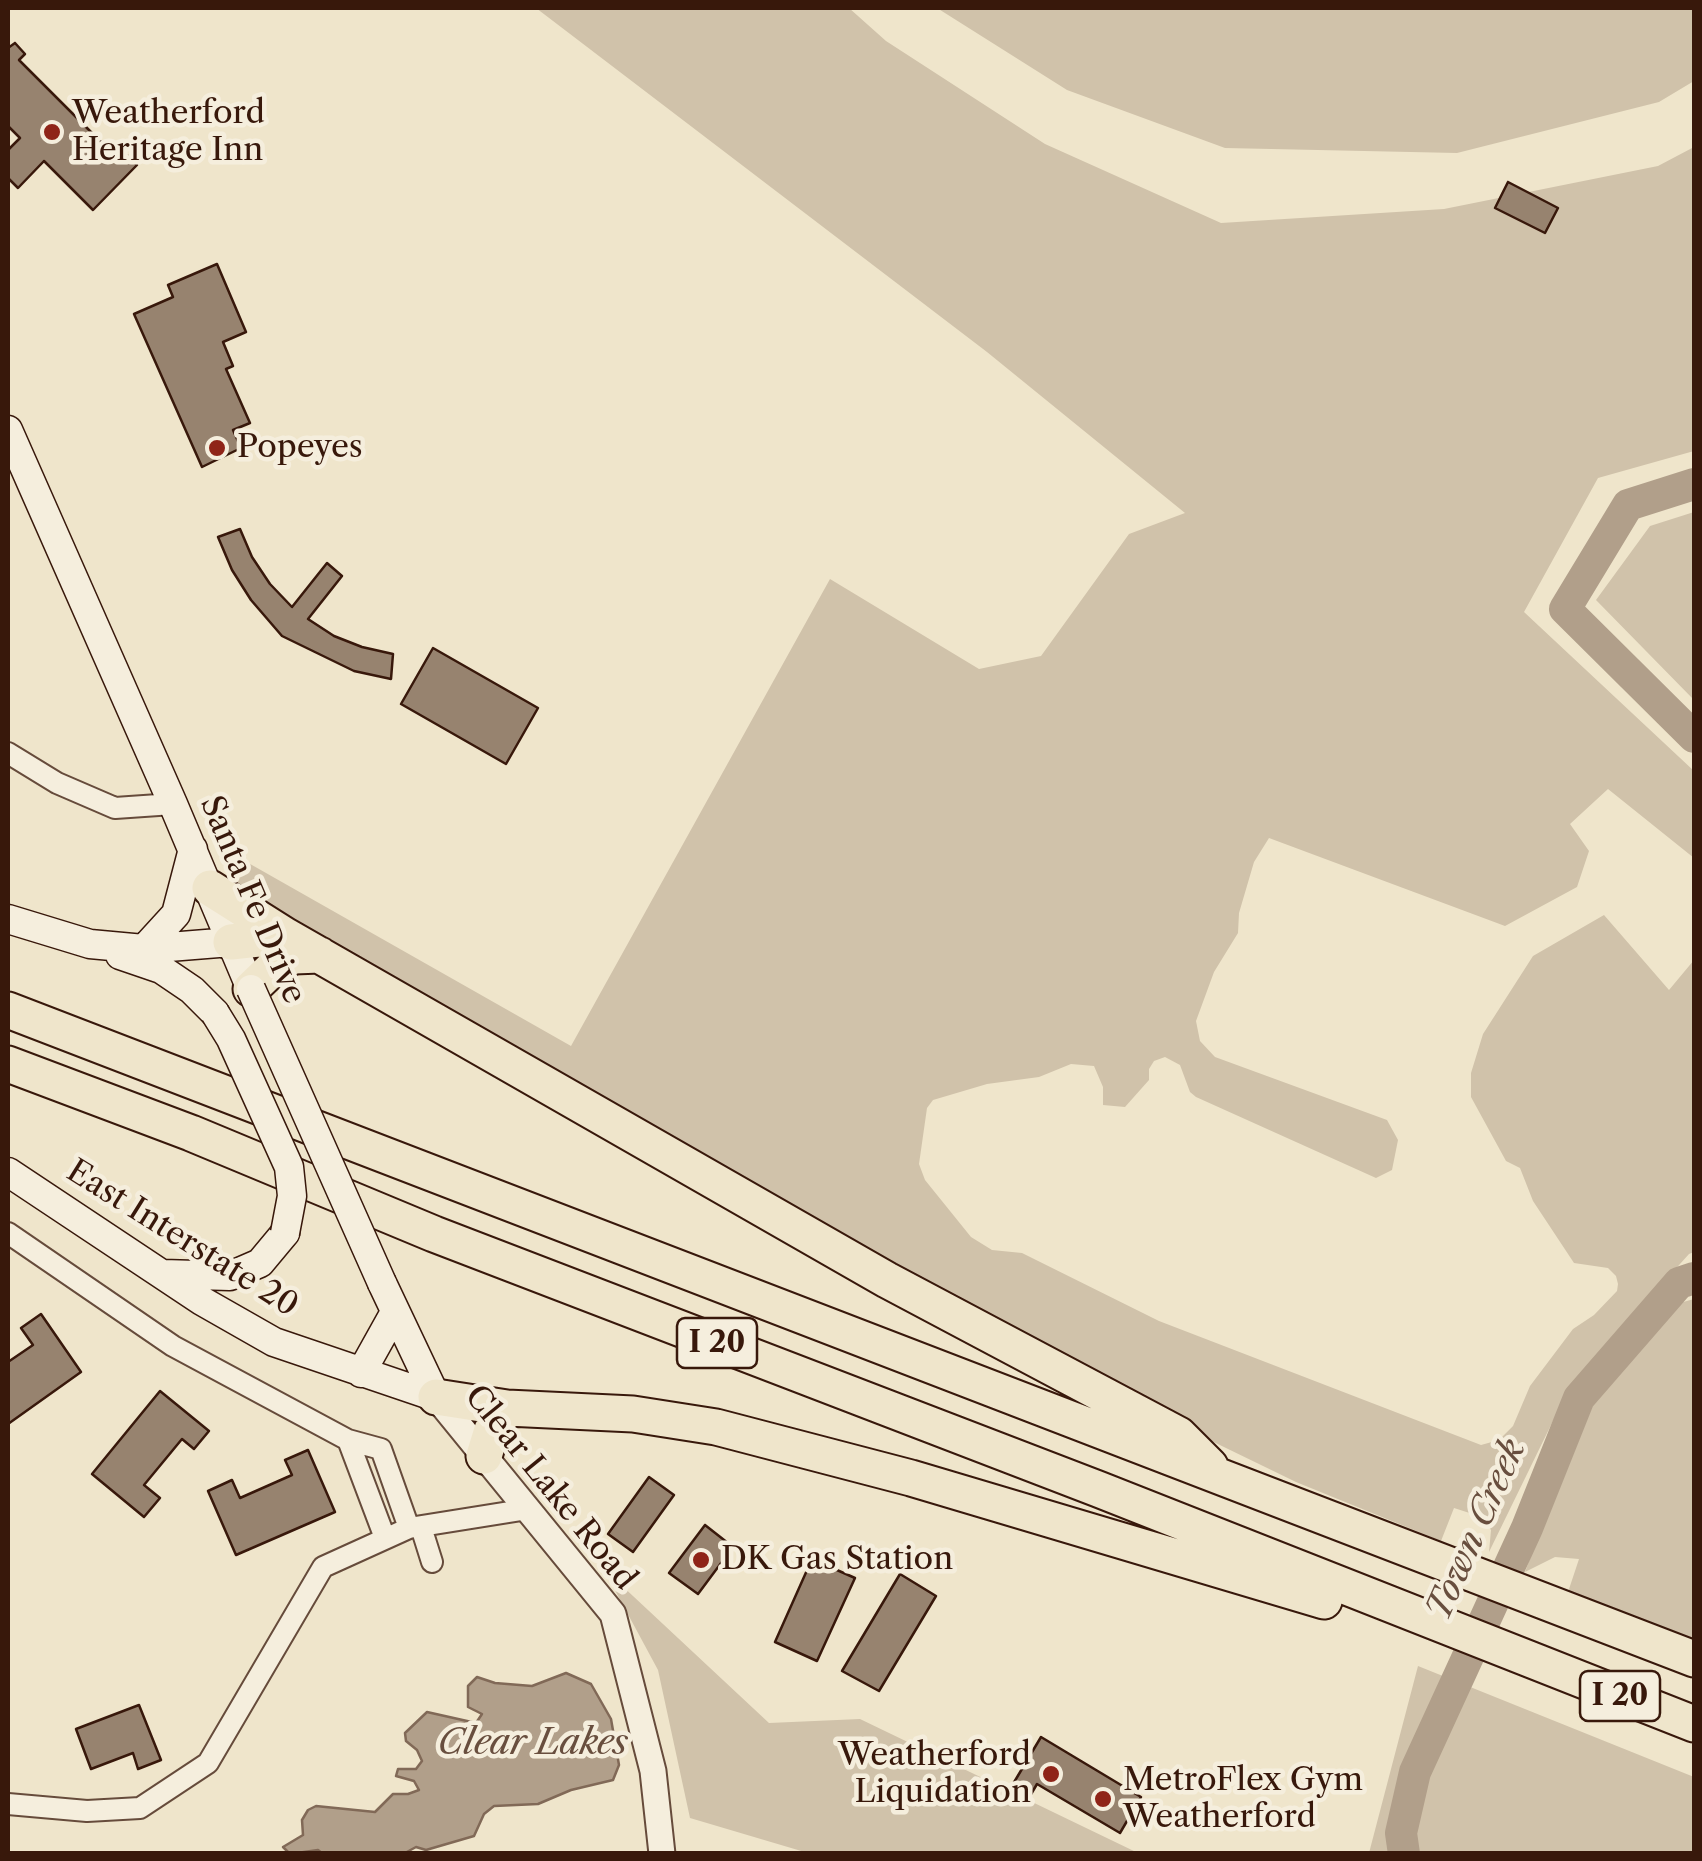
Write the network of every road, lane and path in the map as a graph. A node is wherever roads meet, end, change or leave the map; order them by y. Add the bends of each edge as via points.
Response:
1 (8, 430) edge
2 (8, 753) edge
3 (173, 804) junction
4 (193, 849) junction
5 (210, 888) junction
6 (8, 920) edge
7 (286, 936) junction
8 (232, 942) junction
9 (90, 944) junction
10 (144, 949) junction
11 (320, 955) junction
12 (251, 989) junction
13 (8, 1010) edge
14 (8, 1064) edge
15 (8, 1172) edge
16 (8, 1233) edge
17 (164, 1274) junction
18 (394, 1312) junction
19 (361, 1373) junction
20 (436, 1397) junction
21 (508, 1408) junction
22 (348, 1440) junction
23 (484, 1456) junction
24 (1222, 1478) junction
25 (528, 1509) junction
26 (415, 1528) junction
27 (385, 1538) junction
28 (432, 1562) dead end
29 (1415, 1616) junction
30 (1694, 1658) edge
31 (1694, 1724) edge
32 (8, 1804) edge
33 (662, 1854) edge

1 - 3 main road, Santa Fe Drive
2 - 3 street via 115,808
3 - 4 main road, Santa Fe Drive
4 - 5 main road, Santa Fe Drive
4 - 10 main road via 176,914
5 - 7 highway
5 - 8 main road, Santa Fe Drive
6 - 9 main road
7 - 8 highway
7 - 11 highway
8 - 10 main road
8 - 12 main road, Santa Fe Drive
9 - 10 main road
9 - 17 main road, bridge via 160,969 215,1014 289,1167 285,1232 260,1264 230,1276
11 - 12 highway via 277,964
11 - 24 highway via 887,1280 1179,1435
12 - 18 main road, Santa Fe Drive, bridge
13 - 24 highway, I 20
14 - 29 highway, I 20
15 - 17 main road, East Interstate 20
16 - 22 street via 173,1346
17 - 19 main road, East Interstate 20 via 274,1342
18 - 19 main road
18 - 20 main road, Santa Fe Drive
19 - 20 main road, East Interstate 20
20 - 21 highway
20 - 23 street, Clear Lake Road
21 - 23 highway
21 - 29 highway via 716,1426 1334,1604
22 - 26 street via 381,1449
22 - 27 street
23 - 25 street, Clear Lake Road
24 - 30 highway, I 20
25 - 26 street
25 - 33 street, Clear Lake Road via 613,1614 653,1771
26 - 27 street
26 - 28 street
27 - 32 street via 323,1568 208,1763 140,1808
29 - 31 highway, I 20

